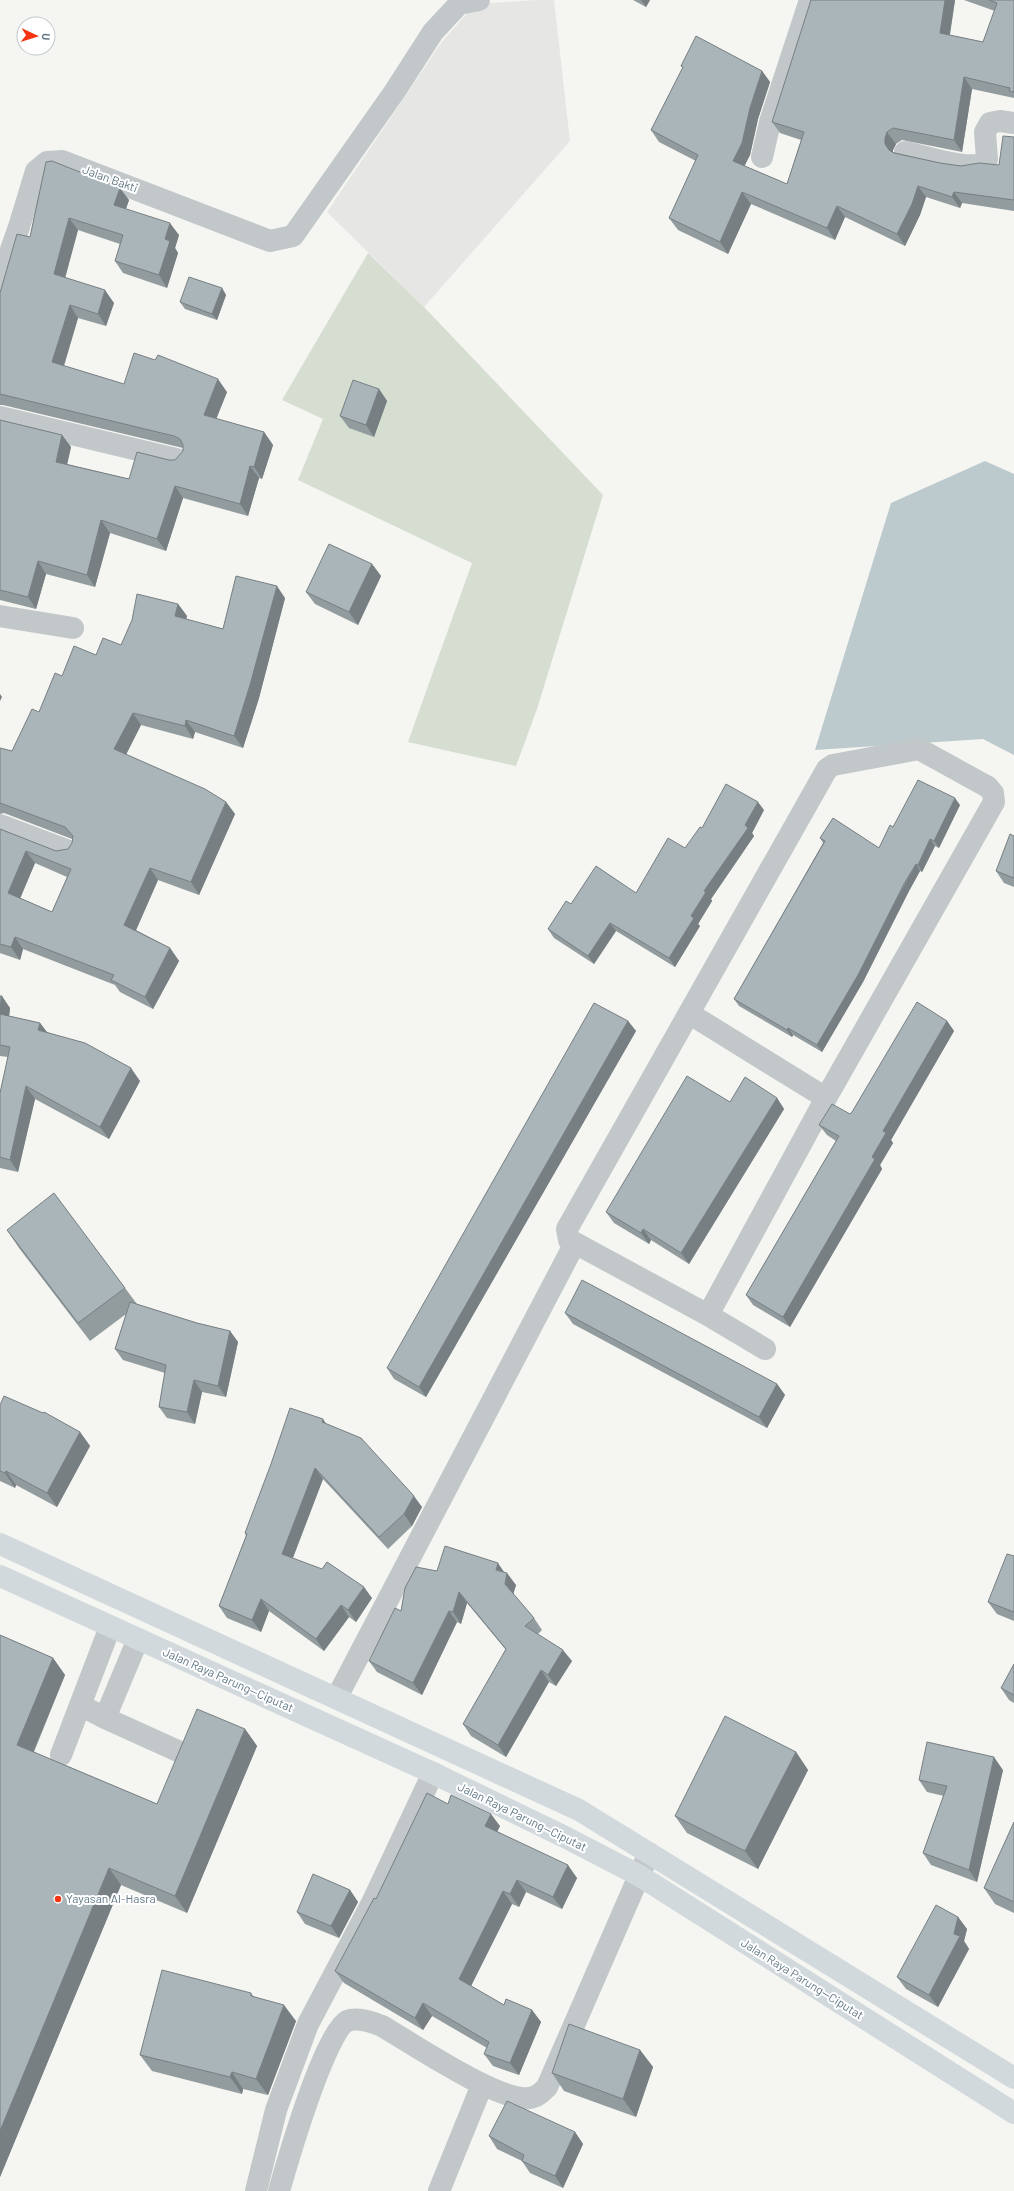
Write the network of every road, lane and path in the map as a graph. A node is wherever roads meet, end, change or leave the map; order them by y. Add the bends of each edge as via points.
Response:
1 (810, 0) edge
2 (465, 2) edge
3 (1014, 123) edge
4 (906, 152) dead end
5 (762, 157) dead end
6 (0, 281) edge
7 (0, 417) edge
8 (180, 460) edge
9 (0, 616) edge
10 (73, 628) dead end
11 (0, 825) edge
12 (69, 851) edge
13 (690, 1014) junction
14 (826, 1098) junction
15 (575, 1243) junction
16 (708, 1315) junction
17 (765, 1349) dead end
18 (0, 1544) edge
19 (0, 1576) edge
20 (134, 1605) junction
21 (123, 1633) junction
22 (337, 1697) junction
23 (80, 1704) junction
24 (105, 1718) junction
25 (180, 1752) edge
26 (61, 1755) dead end
27 (433, 1773) junction
28 (649, 1853) junction
29 (640, 1876) junction
30 (1014, 2078) edge
31 (482, 2085) junction
32 (1014, 2113) edge
33 (256, 2191) edge
34 (279, 2191) edge
35 (439, 2191) edge

1 - 5 street via 775,107
2 - 6 street, Jalan Bakti via 433,32 294,236 270,241 62,161 47,162 36,171
3 - 4 street via 990,123 985,132 987,159 978,165 965,165
7 - 8 street
9 - 10 street
11 - 12 street
13 - 14 street
13 - 14 street via 827,769 833,764 919,749 988,787 993,793 994,802
13 - 15 street via 567,1229 569,1240
14 - 16 street
15 - 16 street
15 - 22 street
16 - 17 street
18 - 20 highway
19 - 21 highway, Jalan Raya Parung—Ciputat
20 - 21 highway
20 - 22 highway
21 - 23 street
21 - 24 street
21 - 27 highway, Jalan Raya Parung—Ciputat
22 - 28 highway via 579,1810
23 - 24 street
23 - 26 street
24 - 25 street
27 - 29 highway, Jalan Raya Parung—Ciputat
27 - 33 street via 372,1903 308,2024 276,2110
28 - 29 street
28 - 30 highway
29 - 31 street via 547,2087 538,2096 519,2098
29 - 32 highway, Jalan Raya Parung—Ciputat
31 - 34 street via 382,2026 371,2022 347,2021 338,2028 328,2047 290,2152
31 - 35 street

